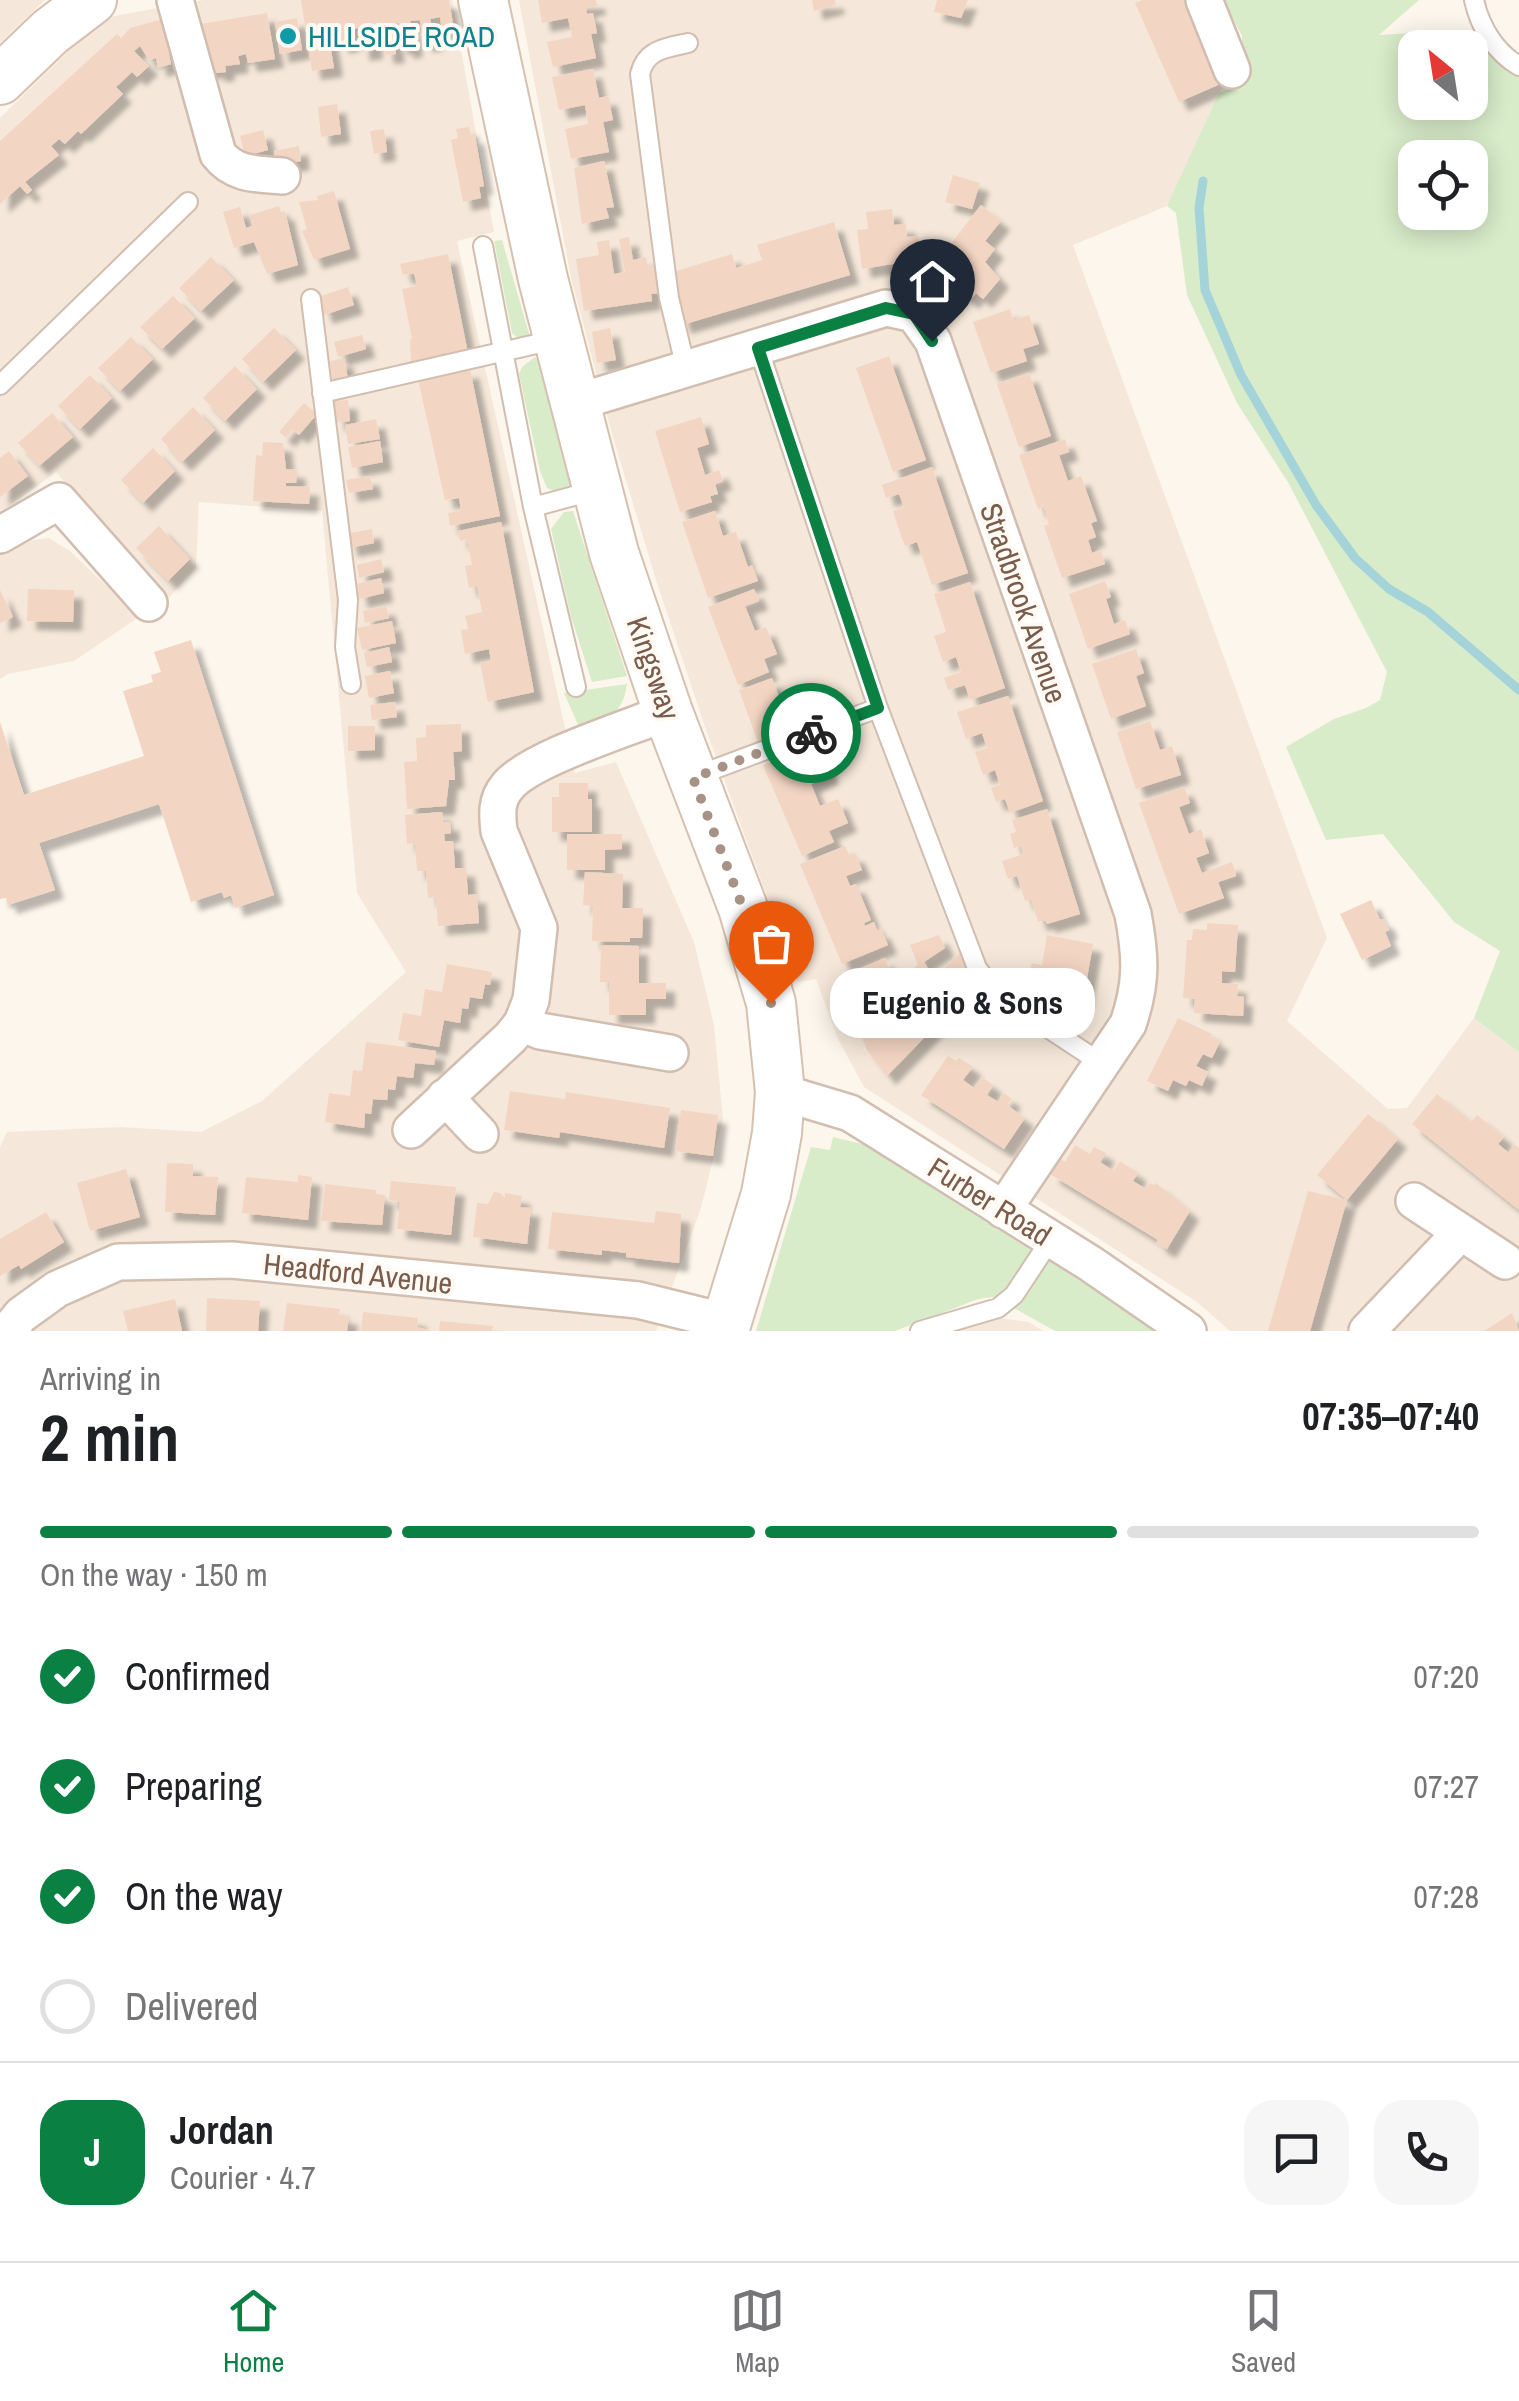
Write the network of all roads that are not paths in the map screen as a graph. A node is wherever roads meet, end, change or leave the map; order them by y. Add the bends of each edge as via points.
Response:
1 (92, 0) edge
2 (175, 0) edge
3 (482, 0) edge
4 (1204, 0) edge
5 (1474, 0) edge
6 (688, 43) dead end
7 (1519, 66) edge
8 (1232, 70) dead end
9 (0, 80) edge
10 (282, 176) dead end
11 (188, 202) dead end
12 (482, 246) dead end
13 (311, 299) dead end
14 (558, 338) junction
15 (758, 348) junction
16 (503, 351) junction
17 (686, 369) junction
18 (0, 385) edge
19 (322, 393) junction
20 (574, 403) junction
21 (597, 490) junction
22 (534, 507) junction
23 (0, 535) edge
24 (148, 603) dead end
25 (352, 684) dead end
26 (576, 687) dead end
27 (878, 708) junction
28 (668, 712) junction
29 (693, 778) junction
30 (522, 1023) junction
31 (670, 1053) dead end
32 (1101, 1064) junction
33 (780, 1092) junction
34 (446, 1097) junction
35 (411, 1130) dead end
36 (480, 1134) dead end
37 (1414, 1201) dead end
38 (1003, 1210) junction
39 (1462, 1232) junction
40 (1051, 1239) junction
41 (1505, 1261) dead end
42 (726, 1326) edge
43 (8, 1331) edge
44 (920, 1331) edge
45 (1188, 1331) edge
46 (1366, 1331) edge

1 - 9 street
2 - 10 street via 218,154 249,174
3 - 14 street, Kingsway
4 - 8 street
5 - 7 lane via 1487,34
6 - 17 lane via 654,51 640,74 669,298
11 - 18 lane
12 - 16 lane
13 - 19 lane
14 - 16 lane
14 - 20 street, Kingsway
15 - 17 street, Stradbrook Avenue
15 - 27 lane
15 - 32 street, Stradbrook Avenue via 886,308 914,314 932,341 1133,914 1140,990 1128,1024
16 - 19 lane
16 - 22 lane
17 - 20 street, Stradbrook Avenue
19 - 25 lane
20 - 21 street, Kingsway
21 - 22 lane
21 - 28 street, Kingsway
22 - 26 lane
23 - 24 street via 59,502
27 - 29 lane
27 - 32 lane via 977,968 995,993
28 - 29 street, Kingsway
28 - 30 street via 533,767 506,787 496,815 499,831 539,928
29 - 33 street, Kingsway via 762,969
30 - 31 street
30 - 34 street
32 - 38 street, Stradbrook Avenue
33 - 38 street, Furber Road via 850,1113
33 - 42 street, Kingsway via 766,1194
34 - 35 street
34 - 36 street
37 - 39 street
38 - 40 street, Furber Road
39 - 41 street
39 - 46 street
40 - 44 lane via 998,1308
40 - 45 street, Furber Road
42 - 43 street, Headford Avenue via 638,1300 232,1260 118,1262 57,1289

